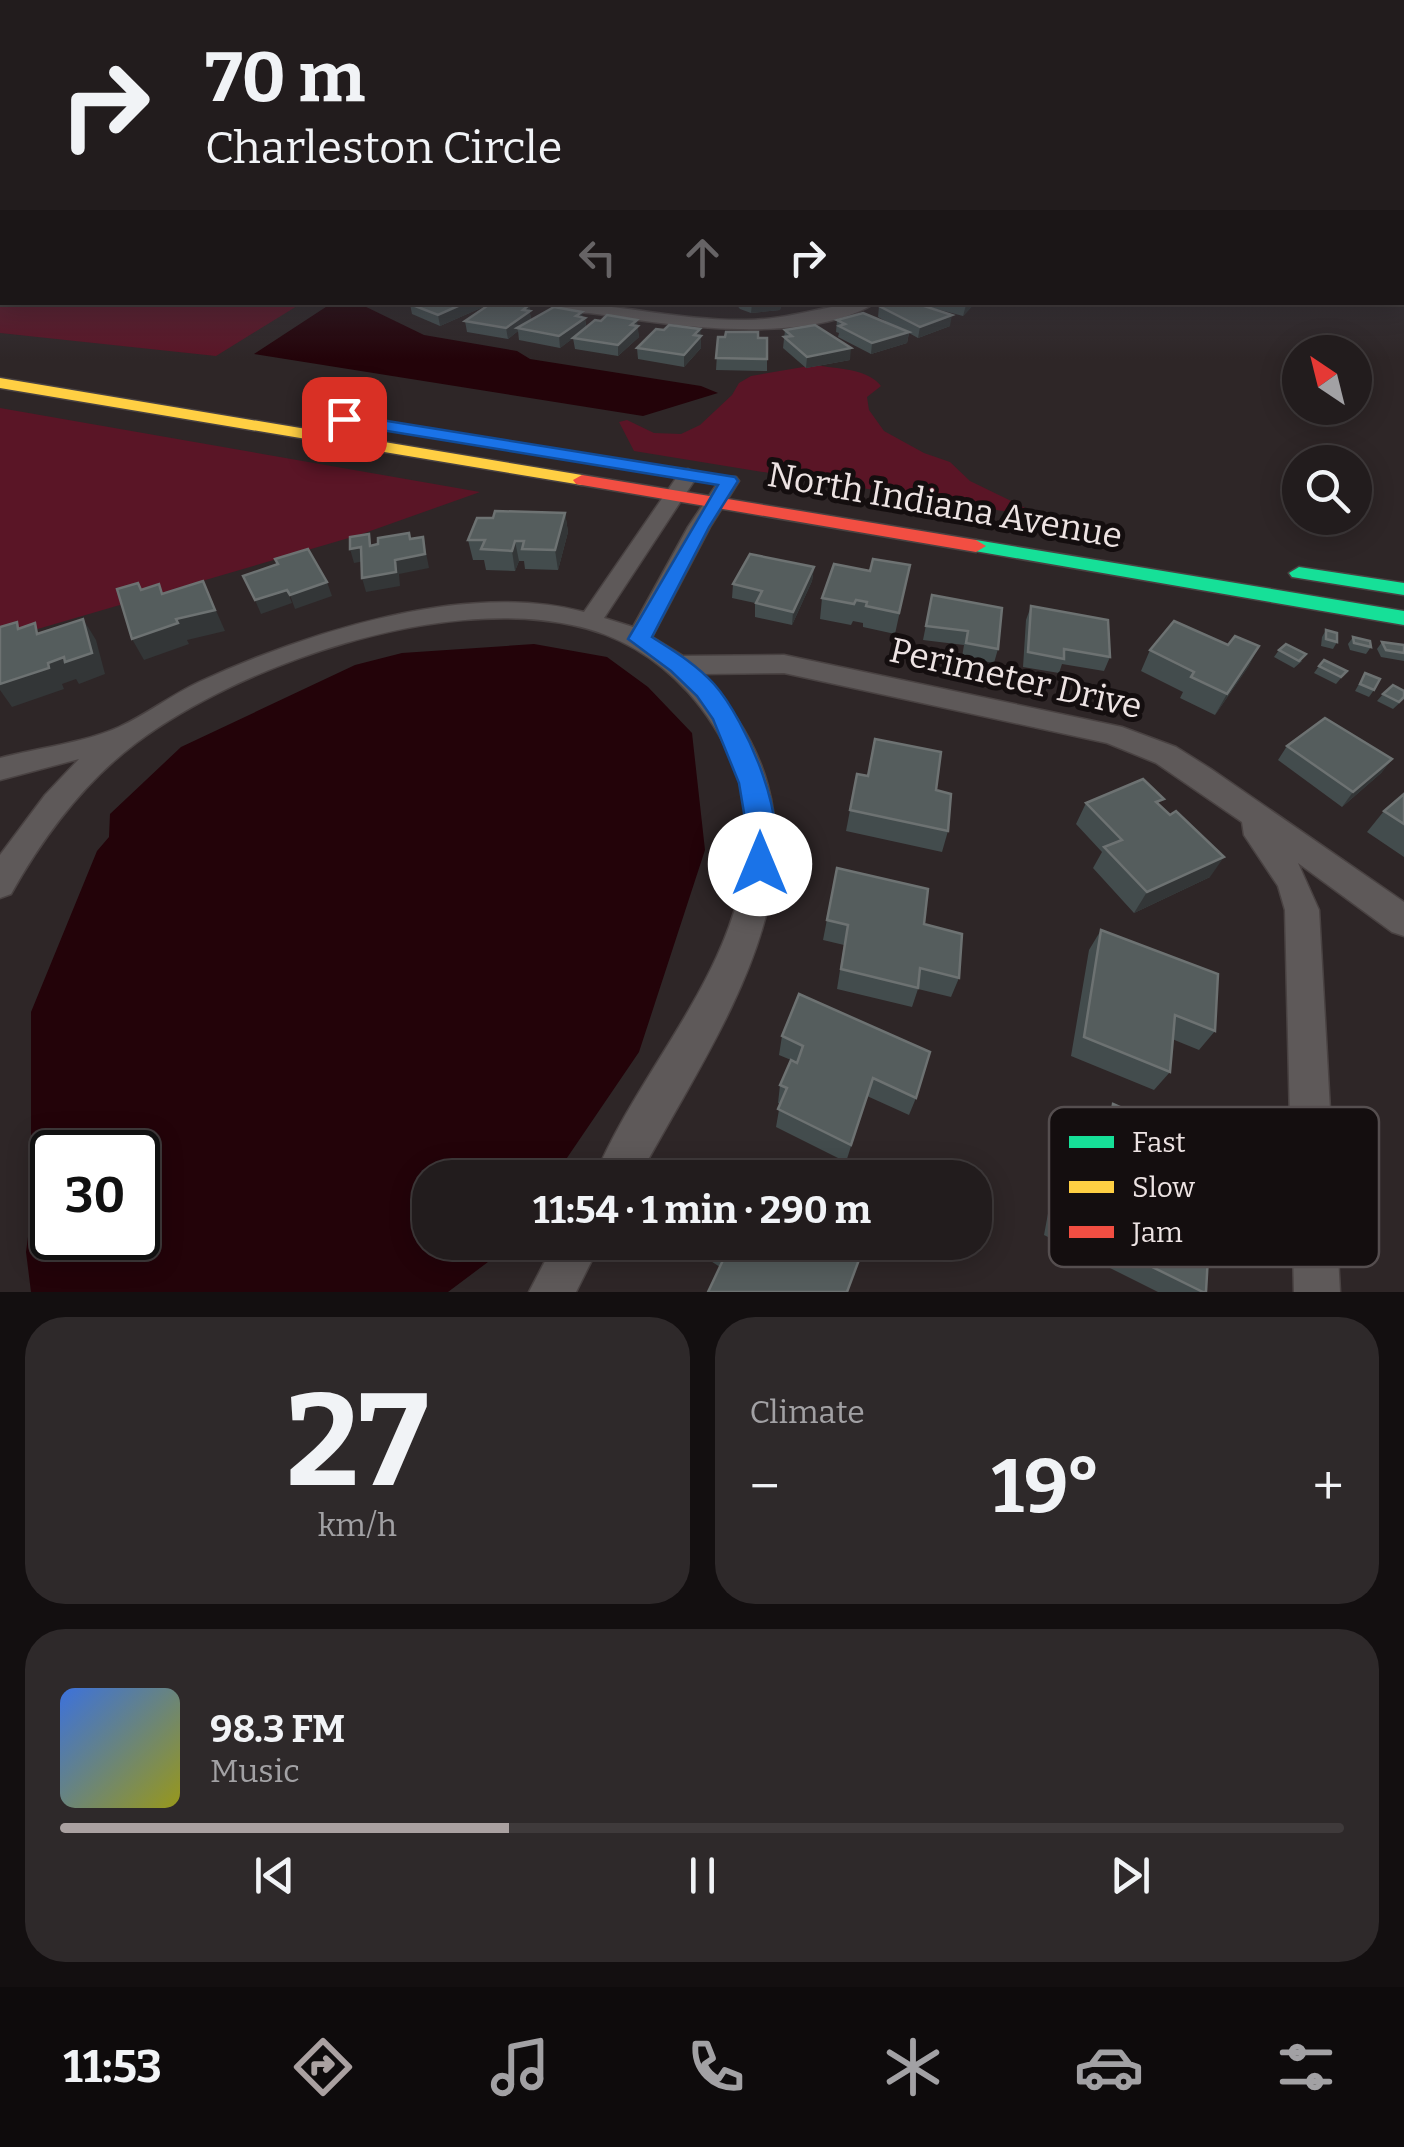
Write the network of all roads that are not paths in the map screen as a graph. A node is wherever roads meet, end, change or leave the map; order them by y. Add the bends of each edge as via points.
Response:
1 (574, 305) edge
2 (860, 305) edge
3 (0, 364) edge
4 (0, 383) edge
5 (688, 474) junction
6 (729, 481) junction
7 (787, 490) dead end
8 (674, 496) junction
9 (716, 502) junction
10 (1269, 568) dead end
11 (1404, 590) edge
12 (1404, 618) edge
13 (590, 621) junction
14 (639, 639) junction
15 (679, 665) junction
16 (126, 736) junction
17 (0, 768) edge
18 (1201, 777) junction
19 (0, 884) edge
20 (1404, 921) edge
21 (1310, 1107) edge
22 (625, 1160) edge
23 (569, 1260) edge
24 (1316, 1267) edge
25 (552, 1292) edge
26 (1317, 1292) edge

1 - 2 street via 749,328 794,324
3 - 5 main road, North Indiana Avenue
4 - 8 main road, North Indiana Avenue
5 - 6 main road, North Indiana Avenue
5 - 8 street
6 - 7 main road, North Indiana Avenue
6 - 9 street
8 - 9 main road, North Indiana Avenue
8 - 13 street
9 - 12 main road, North Indiana Avenue
9 - 14 street
10 - 11 main road
13 - 14 street
13 - 16 street via 489,611 384,624 244,672
14 - 15 street
15 - 18 street, Perimeter Drive via 784,664 880,684 1112,734
15 - 22 street via 705,690 741,748 763,843 730,966
16 - 17 street
16 - 19 street via 67,790
18 - 20 street, Perimeter Drive
18 - 21 street via 1259,830 1292,880 1302,910
23 - 25 street
24 - 26 street

